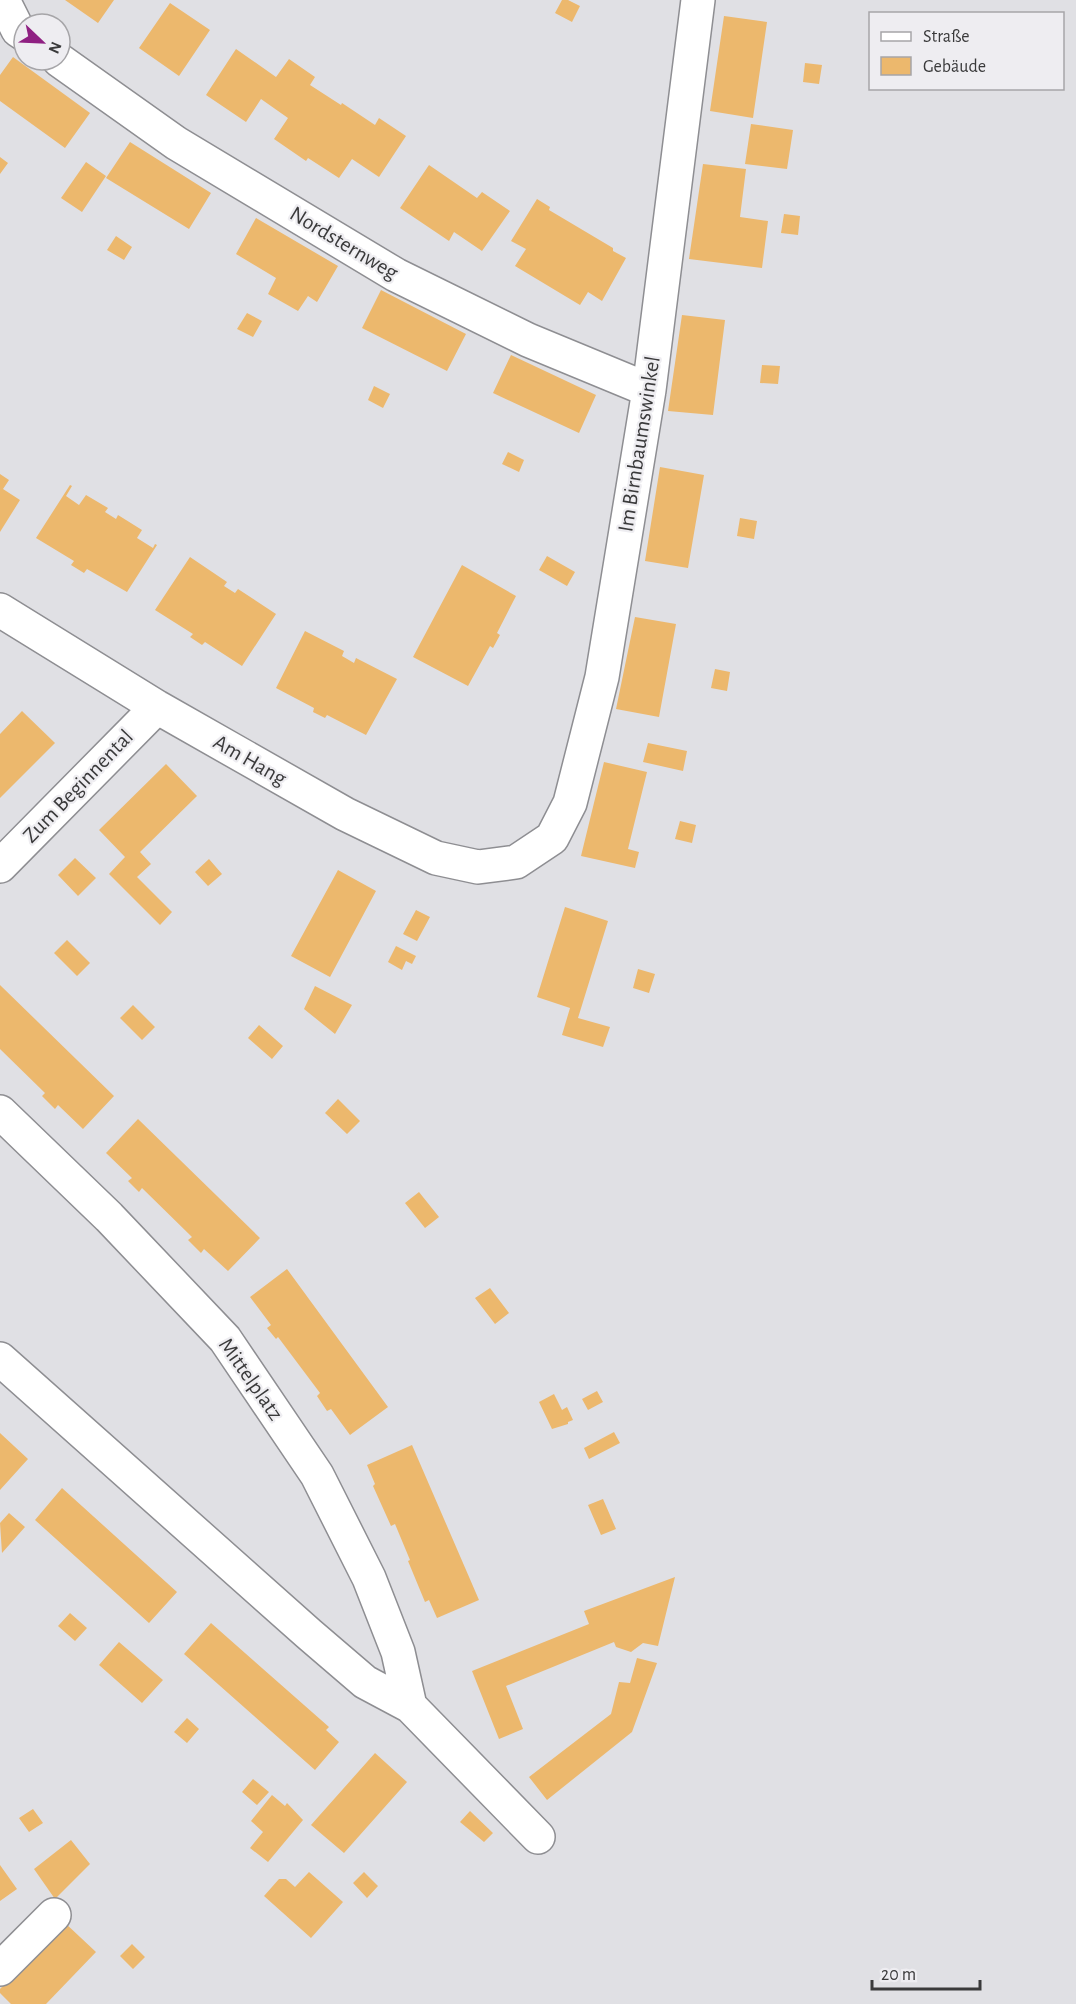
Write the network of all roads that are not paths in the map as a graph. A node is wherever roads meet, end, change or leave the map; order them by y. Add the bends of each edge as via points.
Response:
1 (3, 0) edge
2 (698, 0) edge
3 (12, 18) edge
4 (72, 69) edge
5 (649, 390) junction
6 (0, 610) edge
7 (157, 706) junction
8 (516, 862) joint
9 (0, 866) edge
10 (0, 1112) edge
11 (0, 1359) edge
12 (410, 1706) junction
13 (538, 1837) dead end
14 (54, 1915) dead end
15 (0, 1968) edge

1 - 3 street
2 - 5 street, Im Birnbaumswinkel
4 - 5 street, Nordsternweg via 176,143 396,275 528,340
5 - 8 street, Im Birnbaumswinkel via 602,677 570,803 552,838
6 - 7 street, Am Hang
7 - 8 street, Am Hang via 345,814 436,858 478,867
7 - 9 street, Zum Beginnental
10 - 12 street, Mittelplatz via 109,1217 225,1339 317,1475 333,1506 369,1578 398,1652
11 - 12 street via 365,1682
12 - 13 street
14 - 15 street

